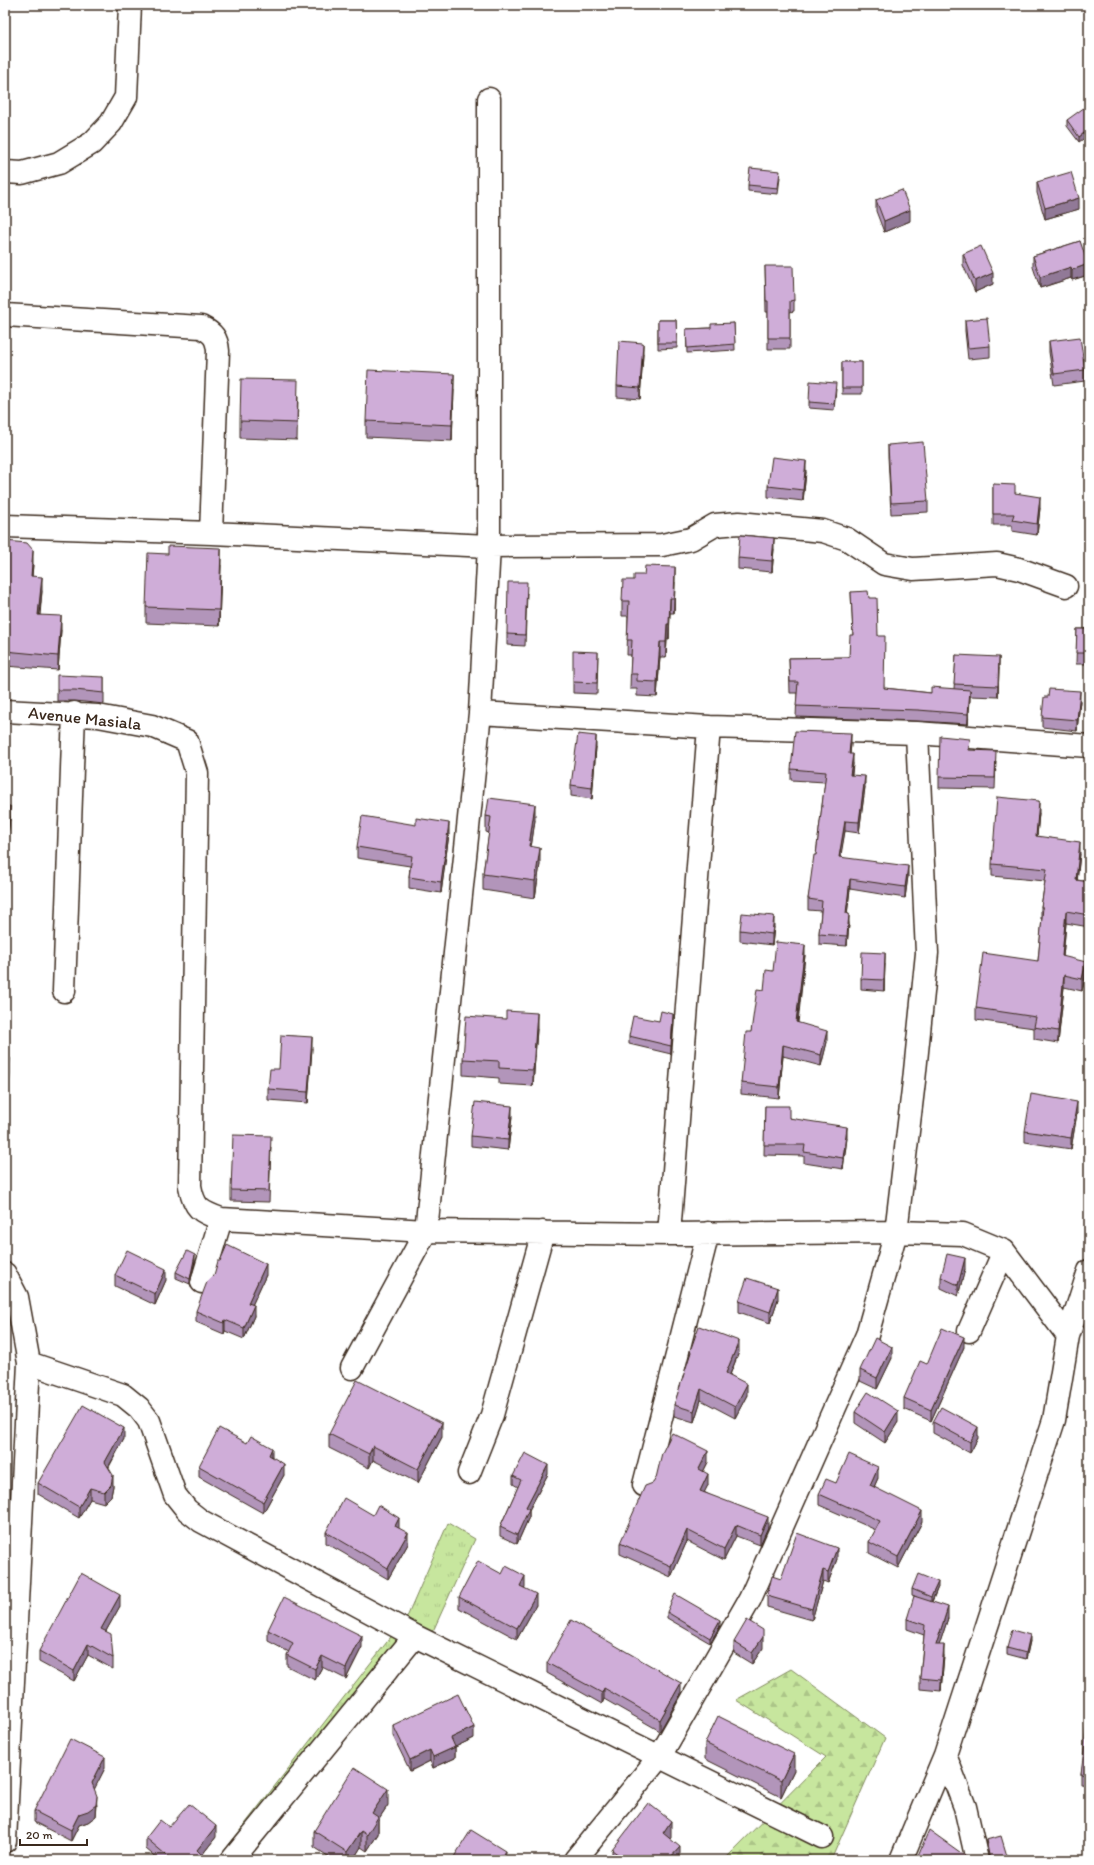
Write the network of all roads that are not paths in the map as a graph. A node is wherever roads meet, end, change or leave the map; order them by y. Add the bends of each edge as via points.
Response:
1 (130, 5) edge
2 (489, 99) dead end
3 (5, 172) edge
4 (5, 315) edge
5 (5, 526) edge
6 (211, 533) junction
7 (489, 546) junction
8 (1066, 586) dead end
9 (5, 711) edge
10 (480, 713) junction
11 (74, 714) junction
12 (709, 727) junction
13 (917, 733) junction
14 (1089, 746) edge
15 (64, 991) dead end
16 (221, 1219) junction
17 (426, 1231) junction
18 (543, 1232) junction
19 (896, 1232) junction
20 (708, 1233) junction
21 (669, 1234) junction
22 (1004, 1251) junction
23 (1089, 1271) edge
24 (5, 1274) edge
25 (202, 1282) dead end
26 (969, 1330) dead end
27 (1068, 1336) junction
28 (29, 1363) junction
29 (352, 1368) dead end
30 (469, 1473) dead end
31 (644, 1485) edge
32 (415, 1636) junction
33 (945, 1754) junction
34 (660, 1756) junction
35 (822, 1837) dead end
36 (5, 1841) edge
37 (232, 1860) edge
38 (575, 1860) edge
39 (901, 1860) edge
40 (977, 1860) edge

1 - 3 street via 126,96 111,123 92,143 59,163 22,173
2 - 7 street
4 - 6 street via 201,327 218,340
5 - 6 street
6 - 7 street
7 - 8 street via 662,546 691,539 716,525 746,523 823,531 846,539 884,564 913,569 997,564
7 - 10 street
9 - 11 street, Avenue Masiala
10 - 12 street
10 - 17 street
11 - 15 street
11 - 16 street, Avenue Masiala via 152,726 186,741 198,772 190,1186 193,1200 203,1213
12 - 13 street
12 - 21 street
13 - 14 street
13 - 19 street via 927,954
16 - 17 street
16 - 25 street
17 - 18 street
17 - 29 street
18 - 21 street
18 - 30 street via 492,1415
19 - 20 street
19 - 22 street via 963,1234
19 - 34 street via 867,1335 753,1592
20 - 21 street
20 - 31 street
22 - 26 street
22 - 27 street
23 - 27 street
24 - 28 street via 17,1297
27 - 33 street via 1054,1420
28 - 32 street via 123,1395 139,1408 149,1422 175,1495 187,1510 201,1521
28 - 36 street
32 - 34 street
32 - 37 street
33 - 39 street
33 - 40 street via 965,1807
34 - 35 street
34 - 38 street

